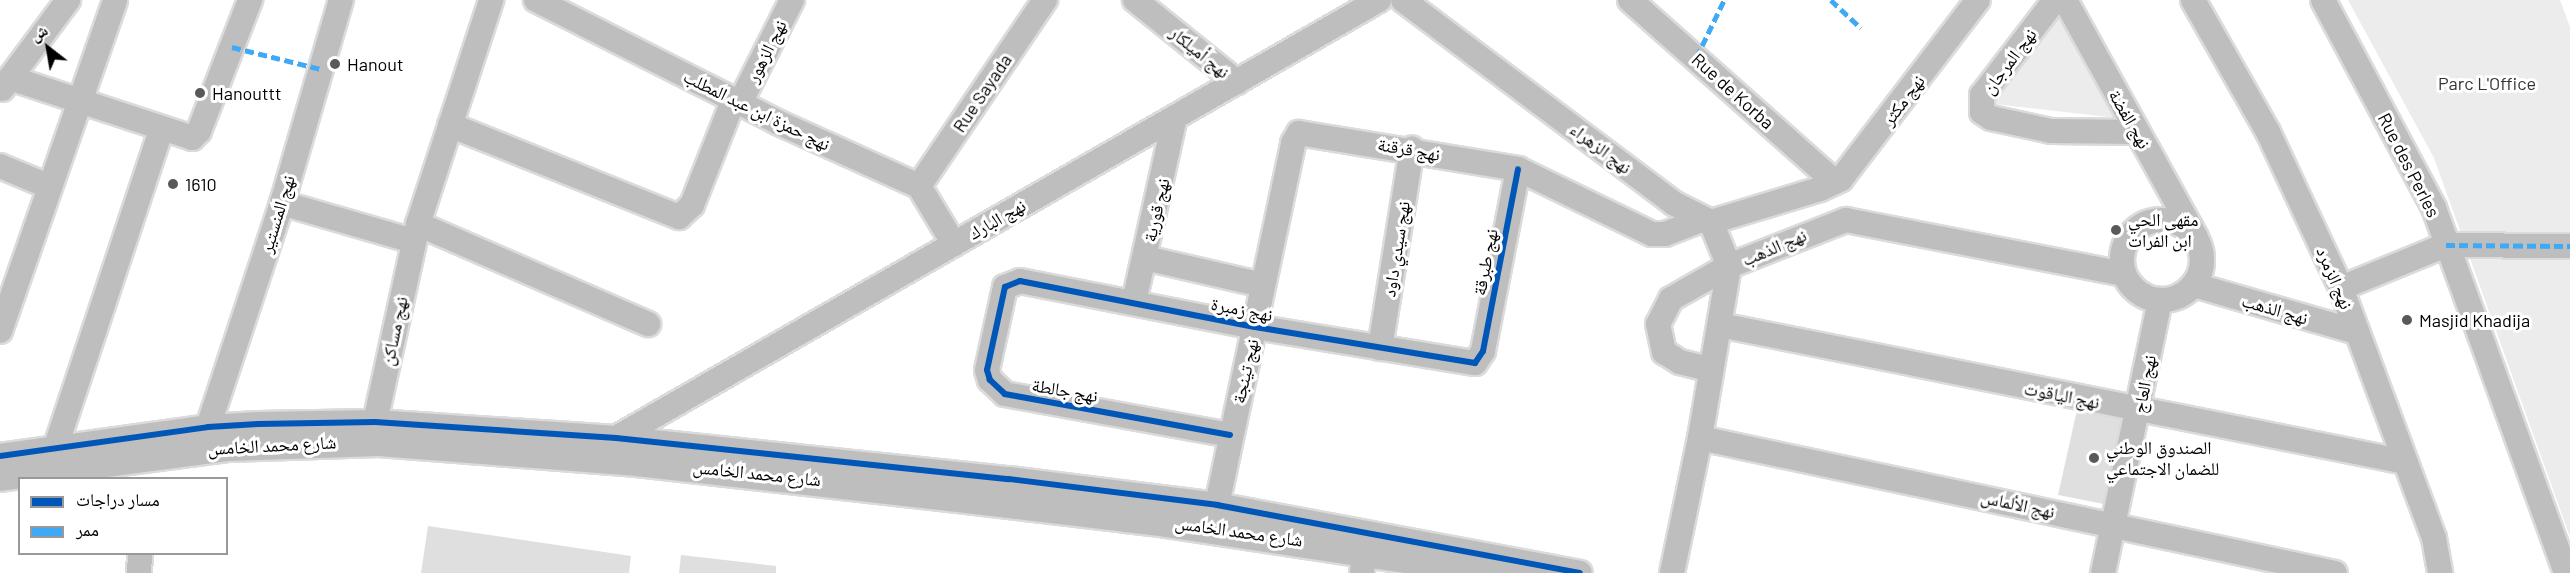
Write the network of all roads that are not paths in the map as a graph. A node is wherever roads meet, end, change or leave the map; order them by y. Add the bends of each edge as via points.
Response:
1 (68, 0) edge
2 (115, 0) edge
3 (250, 0) edge
4 (341, 0) edge
5 (491, 0) edge
6 (536, 0) edge
7 (792, 0) edge
8 (1045, 0) edge
9 (1135, 0) edge
10 (1379, 0) edge
11 (1403, 0) edge
12 (1630, 0) edge
13 (1978, 0) edge
14 (2055, 0) edge
15 (2066, 0) edge
16 (2193, 0) edge
17 (2323, 0) edge
18 (1237, 82) junction
19 (5, 84) edge
20 (79, 100) junction
21 (737, 101) junction
22 (1175, 117) junction
23 (450, 125) junction
24 (161, 130) junction
25 (2137, 132) junction
26 (1299, 133) joint
27 (1412, 149) junction
28 (0, 166) edge
29 (1518, 169) junction
30 (920, 186) junction
31 (1827, 186) junction
32 (50, 188) junction
33 (282, 203) junction
34 (1837, 220) junction
35 (1706, 221) junction
36 (416, 232) junction
37 (2196, 237) junction
38 (954, 244) junction
39 (2446, 245) junction
40 (2570, 246) edge
41 (1145, 258) junction
42 (1729, 266) junction
43 (2124, 274) junction
44 (8, 284) edge
45 (1263, 285) junction
46 (2194, 285) junction
47 (2341, 288) junction
48 (1003, 290) joint
49 (2160, 300) junction
50 (1134, 302) junction
51 (648, 324) dead end
52 (1720, 325) junction
53 (1255, 327) junction
54 (0, 331) edge
55 (2357, 332) junction
56 (1380, 348) junction
57 (1478, 360) joint
58 (1711, 370) junction
59 (2140, 410) junction
60 (375, 422) junction
61 (208, 427) junction
62 (1230, 435) junction
63 (616, 438) junction
64 (1700, 438) junction
65 (56, 446) junction
66 (0, 456) edge
67 (2405, 462) junction
68 (111, 469) edge
69 (0, 475) edge
70 (1217, 505) junction
71 (2114, 524) junction
72 (140, 555) edge
73 (1363, 561) edge
74 (139, 573) edge
75 (1508, 573) edge
76 (1580, 573) edge
77 (1672, 573) edge
78 (2103, 573) edge
79 (2335, 573) edge
80 (2440, 573) edge
81 (2566, 573) edge

1 - 19 street
2 - 20 street
3 - 24 street via 197,135 190,138
4 - 33 street, نهج المنستير
5 - 23 street, نهج مساكن
6 - 21 street, نهج حمزة ابن عبد المطلب
7 - 21 street, نهج الزهور
8 - 30 street, Rue Sayada
9 - 18 street, نهج أميلكار
10 - 18 street, نهج البارك
11 - 35 street, نهج الزهراء via 1673,203
12 - 31 street, Rue de Korba
13 - 31 street, نهج مكثر via 1853,167
14 - 25 street, نهج المرجان via 1982,95 1982,112 1991,118 2051,131
15 - 25 street, نهج الفضة
16 - 47 street, نهج الزمرد via 2268,132
17 - 39 street, Rue des Perles via 2430,198
18 - 22 street, نهج البارك
19 - 20 street
20 - 24 street
20 - 32 street
21 - 23 street, نهج الزهور via 692,205 679,217
21 - 30 street, نهج حمزة ابن عبد المطلب
22 - 38 street, نهج البارك
22 - 41 street, نهج قورية
23 - 36 street, نهج مساكن
24 - 65 street
25 - 37 street, نهج الفضة
26 - 27 street, نهج قرقنة
26 - 45 street, نهج تينجة via 1293,143
27 - 29 street, نهج قرقنة
27 - 56 street, نهج سيدي داود
28 - 32 street
29 - 35 street, نهج قرقنة via 1646,232 1665,234
29 - 57 street, نهج طبرقة via 1484,351
30 - 38 street
31 - 34 street, Rue de Korba
31 - 35 street
32 - 44 street
33 - 36 street
33 - 61 street, نهج المنستير
34 - 42 street, نهج الذهب
34 - 43 street, نهج الذهب via 1865,222
35 - 42 street
36 - 51 street
36 - 60 street, نهج مساكن
37 - 43 street via 2178,222 2155,220 2134,230 2122,250
37 - 46 street via 2203,256
38 - 63 street, نهج البارك
39 - 40 street
39 - 47 street
39 - 81 street, Rue des Perles via 2559,545
41 - 45 street
41 - 50 street, نهج قورية
42 - 52 street, نهج الذهب
42 - 58 street via 1671,299 1658,324 1664,352 1680,362
43 - 49 street via 2138,292
44 - 54 street
45 - 53 street, نهج تينجة
46 - 49 street via 2178,297
46 - 55 street, نهج الذهب
47 - 55 street, نهج الزمرد
48 - 50 street, نهج زمبرة via 1011,282 1020,281
48 - 62 street, نهج جالطة via 987,370 990,380 1005,394
49 - 59 street, نهج العاج
50 - 53 street, نهج زمبرة
52 - 58 street, نهج الذهب
52 - 59 street, نهج الياقوت
53 - 56 street, نهج زمبرة
53 - 62 street, نهج تينجة
55 - 67 street, نهج الزمرد
56 - 57 street, نهج زمبرة via 1471,363
58 - 64 street, نهج الذهب
59 - 67 street, نهج الياقوت
59 - 71 street, نهج العاج
60 - 61 street
60 - 63 street
61 - 65 street
62 - 70 street, نهج تينجة
63 - 70 street
64 - 71 street, نهج الألماس
64 - 77 street, نهج الذهب
65 - 66 street
67 - 80 street, نهج الزمرد via 2434,538
68 - 69 main road, شارع محمد الخامس
68 - 73 main road, شارع محمد الخامس via 287,442 379,440 528,450 1031,504
70 - 76 street
71 - 78 street, نهج العاج
71 - 79 street, نهج الألماس
72 - 74 street
73 - 75 main road, شارع محمد الخامس

